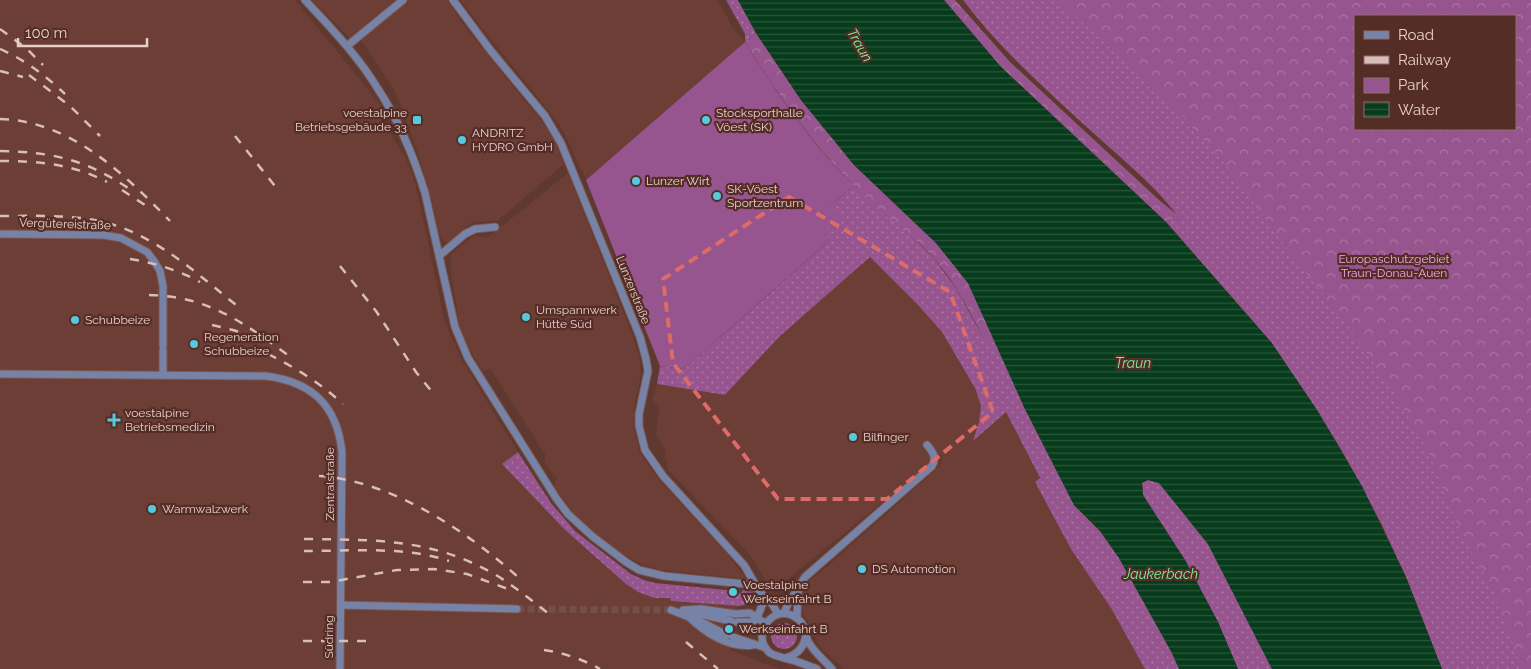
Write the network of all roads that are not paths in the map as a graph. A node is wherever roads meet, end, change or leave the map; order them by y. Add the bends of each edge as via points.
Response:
1 (306, 0) edge
2 (403, 0) edge
3 (454, 0) edge
4 (347, 46) junction
5 (495, 227) dead end
6 (0, 234) edge
7 (439, 256) junction
8 (0, 374) edge
9 (163, 375) junction
10 (927, 445) dead end
11 (798, 588) junction
12 (758, 589) junction
13 (764, 598) junction
14 (772, 604) junction
15 (788, 604) junction
16 (341, 605) junction
17 (517, 609) tunnel mouth
18 (686, 613) junction
19 (781, 614) junction
20 (757, 618) junction
21 (797, 618) junction
22 (767, 621) junction
23 (806, 635) junction
24 (754, 644) junction
25 (766, 648) junction
26 (785, 658) junction
27 (340, 669) edge
28 (817, 669) edge
29 (832, 669) edge

1 - 4 street
2 - 4 street
3 - 12 street, Lunzerstraße via 545,116 561,143 646,358 647,380 639,426 645,450 663,476 744,565
4 - 7 street via 378,88 406,141 425,193
5 - 7 street via 465,234
6 - 9 street, Vergütereistraße via 103,235 121,238 147,252 160,271 163,286
7 - 12 street via 454,327 468,358 568,514 610,551 639,570 664,576 745,584
8 - 9 street, Zentralstraße
9 - 16 street, Zentralstraße via 279,378 302,386 329,409 338,427 342,452
10 - 11 street via 935,458 932,466 806,577
11 - 15 street
11 - 21 street
12 - 13 street, Lunzerstraße
13 - 14 street, Lunzerstraße
13 - 20 street
13 - 22 street, Lunzerstraße
14 - 15 street via 781,607
14 - 19 street, Lunzerstraße
15 - 19 street
16 - 17 street
16 - 27 street, Südring
18 - 20 street via 734,622 752,622
18 - 20 street via 701,609 750,613
18 - 24 street via 730,636
18 - 24 street via 705,632 741,646
19 - 21 street
19 - 22 street
20 - 22 street
21 - 23 street
22 - 25 street, Lunzerstraße via 762,633
23 - 26 street via 802,648
23 - 29 street
24 - 25 street
25 - 26 street
26 - 28 street

